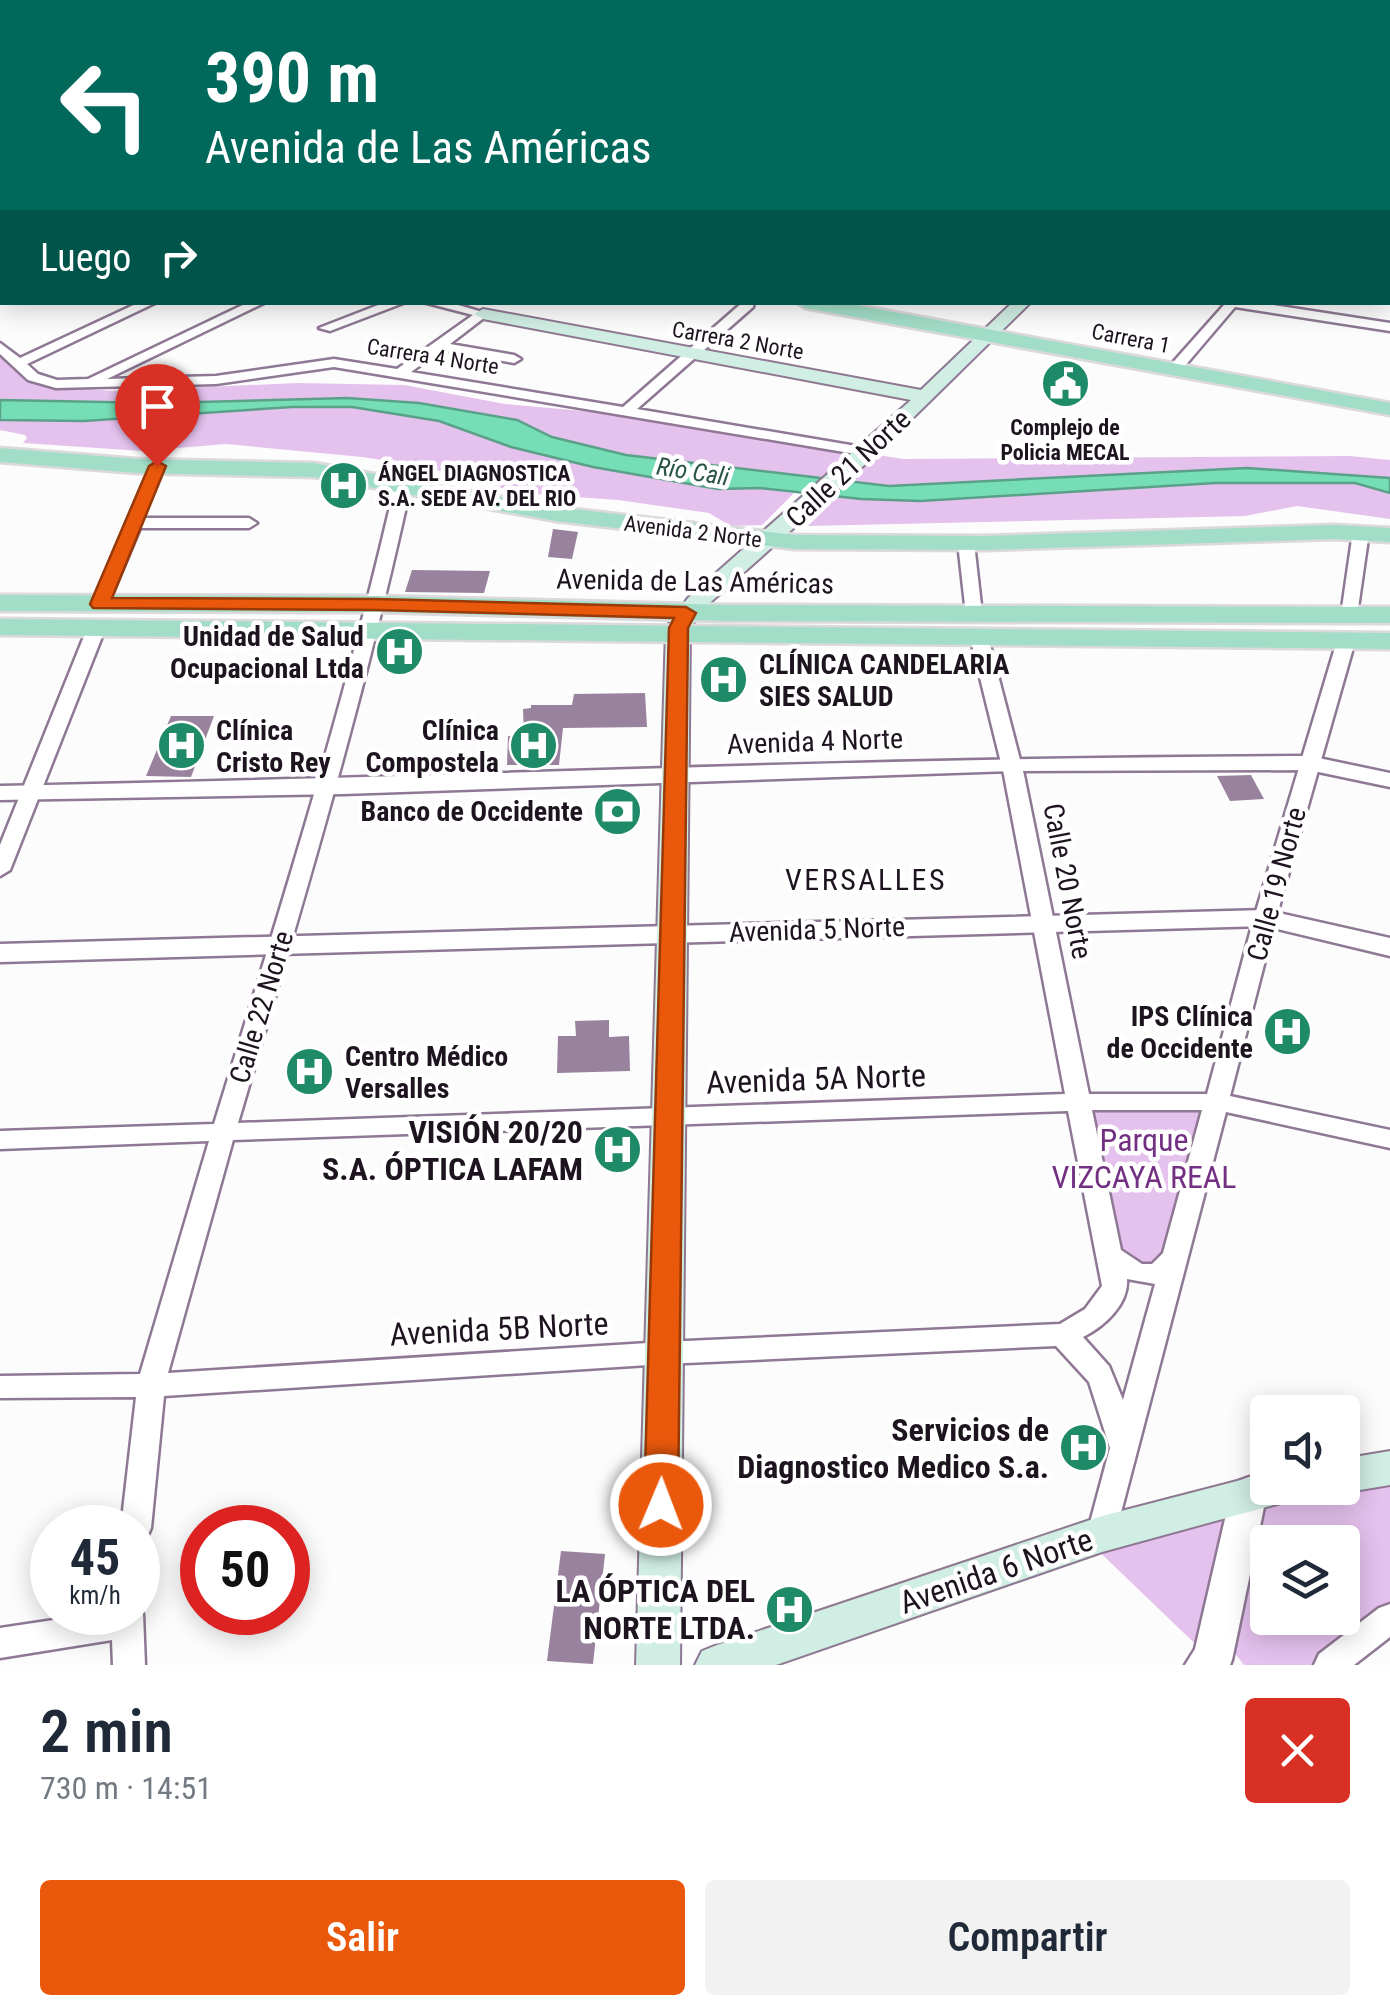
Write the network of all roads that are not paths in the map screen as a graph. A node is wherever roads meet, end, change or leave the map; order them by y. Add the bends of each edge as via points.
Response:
1 (254, 305) edge
2 (391, 305) edge
3 (460, 305) edge
4 (748, 305) edge
5 (820, 305) edge
6 (1020, 305) edge
7 (1228, 305) edge
8 (1243, 305) edge
9 (145, 306) edge
10 (490, 308) edge
11 (324, 328) dead end
12 (1390, 328) edge
13 (988, 336) junction
14 (0, 346) edge
15 (438, 346) junction
16 (689, 356) junction
17 (514, 359) dead end
18 (17, 364) junction
19 (1173, 371) junction
20 (401, 373) junction
21 (84, 384) junction
22 (921, 392) junction
23 (1390, 410) edge
24 (627, 411) junction
25 (868, 452) junction
26 (0, 455) edge
27 (157, 466) junction
28 (402, 489) junction
29 (249, 522) dead end
30 (134, 523) junction
31 (1361, 532) junction
32 (1390, 535) edge
33 (769, 540) junction
34 (966, 543) junction
35 (0, 602) edge
36 (1390, 615) edge
37 (98, 616) junction
38 (373, 617) junction
39 (682, 624) junction
40 (976, 625) junction
41 (0, 628) edge
42 (1347, 628) junction
43 (1390, 641) edge
44 (1310, 763) junction
45 (1012, 764) junction
46 (677, 776) junction
47 (1390, 780) edge
48 (328, 787) junction
49 (0, 793) edge
50 (31, 793) junction
51 (0, 870) edge
52 (1266, 918) junction
53 (1042, 922) junction
54 (674, 933) junction
55 (282, 943) junction
56 (1390, 947) edge
57 (0, 952) edge
58 (1076, 1102) junction
59 (1218, 1102) junction
60 (669, 1118) junction
61 (224, 1130) junction
62 (1390, 1139) edge
63 (0, 1140) edge
64 (1175, 1254) junction
65 (1110, 1256) junction
66 (1115, 1286) joint
67 (1062, 1335) junction
68 (664, 1354) junction
69 (151, 1385) junction
70 (0, 1388) edge
71 (1124, 1447) junction
72 (1390, 1468) edge
73 (1360, 1473) edge
74 (1250, 1494) edge
75 (138, 1505) edge
76 (1258, 1505) edge
77 (1102, 1534) junction
78 (1390, 1618) edge
79 (41, 1635) edge
80 (128, 1635) edge
81 (0, 1643) edge
82 (129, 1665) edge
83 (658, 1665) edge
84 (717, 1665) edge
85 (1205, 1665) edge
86 (1330, 1665) edge

1 - 21 street
2 - 11 street
3 - 10 street, Carrera 2 Norte
4 - 16 street
5 - 13 main road, Carrera 1
6 - 13 main road, Calle 21 Norte
7 - 19 street
8 - 12 street
9 - 18 street
10 - 15 street
10 - 16 main road, Carrera 2 Norte
13 - 19 main road, Carrera 1
13 - 22 main road, Calle 21 Norte
14 - 18 street, Carrera 4 Norte
15 - 17 street
15 - 20 street
16 - 22 main road, Carrera 2 Norte
16 - 24 street
18 - 21 street, Carrera 4 Norte via 56,384
19 - 23 main road, Carrera 1
20 - 21 street, Carrera 4 Norte via 334,362 216,380
20 - 24 street, Carrera 4 Norte
22 - 25 main road, Calle 21 Norte
24 - 25 street, Carrera 4 Norte
25 - 33 main road, Calle 21 Norte
26 - 27 main road, Avenida 2 Norte
27 - 28 main road, Avenida 2 Norte via 314,470
27 - 30 street
28 - 33 main road, Avenida 2 Norte
28 - 38 street, Calle 22 Norte
29 - 30 street
30 - 37 street
31 - 32 main road, Avenida 2 Norte
31 - 34 main road, Avenida 2 Norte
31 - 42 street, Calle 19 Norte
33 - 34 main road, Avenida 2 Norte
33 - 39 main road, Calle 21 Norte
34 - 40 street, Calle 20 Norte
35 - 37 main road, Avenida de Las Américas
36 - 42 main road, Avenida de Las Américas
37 - 38 main road, Avenida de Las Américas
37 - 41 main road, Avenida de Las Américas
37 - 50 street
38 - 39 main road, Avenida de Las Américas
38 - 48 street, Calle 22 Norte
39 - 40 main road, Avenida de Las Américas
39 - 46 main road
40 - 42 main road, Avenida de Las Américas
40 - 45 street, Calle 20 Norte
42 - 43 main road, Avenida de Las Américas
42 - 44 street, Calle 19 Norte
44 - 45 street, Avenida 4 Norte
44 - 47 street, Avenida 4 Norte
44 - 52 street, Calle 19 Norte
45 - 46 street, Avenida 4 Norte
45 - 53 street, Calle 20 Norte
46 - 48 street, Avenida 4 Norte
46 - 54 main road
48 - 50 street, Avenida 4 Norte
48 - 55 street, Calle 22 Norte
49 - 50 street, Avenida 4 Norte
50 - 51 street
52 - 53 street, Avenida 5 Norte
52 - 56 street, Avenida 5 Norte
52 - 59 street, Calle 19 Norte
53 - 54 street, Avenida 5 Norte
53 - 58 street, Calle 20 Norte
54 - 55 street, Avenida 5 Norte
54 - 60 main road
55 - 57 street, Avenida 5 Norte
55 - 61 street, Calle 22 Norte
58 - 59 street, Avenida 5A Norte
58 - 60 street, Avenida 5A Norte
58 - 65 street, Calle 20 Norte
59 - 62 street, Avenida 5A Norte
59 - 64 street, Calle 19 Norte
60 - 61 street, Avenida 5A Norte
60 - 68 main road
61 - 63 street, Avenida 5A Norte
61 - 69 street, Calle 22 Norte
64 - 65 street via 1154,1276 1124,1268
64 - 71 street, Calle 19 Norte
65 - 66 street, Calle 20 Norte
66 - 67 street, Avenida 5B Norte via 1090,1324
67 - 68 street, Avenida 5B Norte
67 - 71 street via 1102,1375
68 - 69 street, Avenida 5B Norte
68 - 83 main road
69 - 70 street, Avenida 5B Norte
69 - 75 street, Calle 22 Norte
71 - 77 street, Calle 19 Norte
72 - 73 main road
74 - 77 main road, Avenida 6 Norte
76 - 85 street via 1212,1660
77 - 84 main road, Avenida 6 Norte
78 - 86 street
79 - 81 street
80 - 82 street

